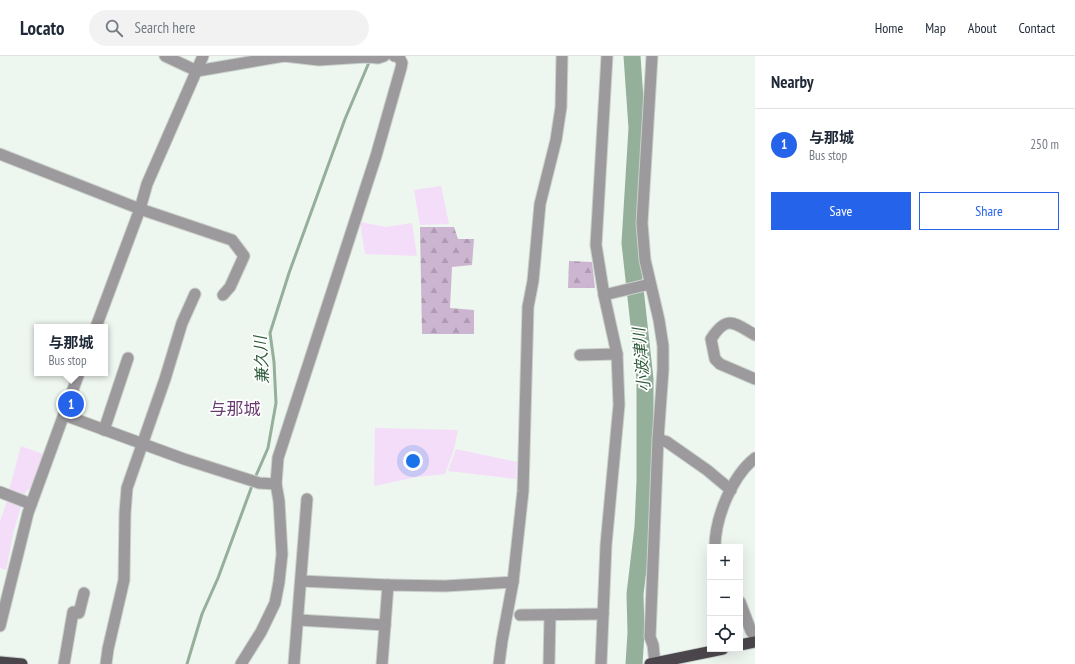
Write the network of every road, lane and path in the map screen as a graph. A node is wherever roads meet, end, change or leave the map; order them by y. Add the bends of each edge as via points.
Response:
1 (165, 56) edge
2 (203, 56) edge
3 (284, 56) edge
4 (394, 56) edge
5 (562, 56) edge
6 (607, 56) edge
7 (652, 56) edge
8 (373, 57) edge
9 (197, 71) junction
10 (0, 154) edge
11 (140, 209) junction
12 (647, 285) junction
13 (194, 294) dead end
14 (608, 294) junction
15 (222, 295) dead end
16 (97, 324) edge
17 (755, 335) edge
18 (616, 354) junction
19 (580, 355) dead end
20 (128, 358) dead end
21 (78, 376) edge
22 (755, 379) edge
23 (64, 416) junction
24 (104, 430) junction
25 (658, 439) junction
26 (142, 444) junction
27 (755, 458) edge
28 (276, 484) junction
29 (731, 490) junction
30 (0, 492) edge
31 (307, 500) dead end
32 (31, 504) junction
33 (715, 544) edge
34 (301, 581) junction
35 (513, 582) junction
36 (388, 585) junction
37 (84, 593) dead end
38 (743, 610) edge
39 (603, 614) junction
40 (520, 615) dead end
41 (550, 615) junction
42 (298, 620) junction
43 (385, 625) junction
44 (0, 626) edge
45 (755, 636) edge
46 (755, 642) edge
47 (743, 644) edge
48 (709, 652) edge
49 (0, 662) edge
50 (22, 664) edge
51 (64, 664) edge
52 (106, 664) edge
53 (240, 664) edge
54 (294, 664) edge
55 (382, 664) edge
56 (499, 664) edge
57 (549, 664) edge
58 (601, 664) edge
59 (653, 664) edge

1 - 9 street
2 - 9 street
3 - 8 street via 319,60
3 - 9 street
4 - 28 street via 402,63 401,68 278,458
5 - 35 street via 561,107 556,140 540,204 528,307 523,491
6 - 14 street via 596,245
7 - 12 street via 642,223
9 - 11 street via 147,184
10 - 11 street
11 - 15 street via 232,240 244,256 230,287
11 - 16 street
12 - 14 street
12 - 25 street via 659,320 663,346
13 - 26 street
14 - 18 street
17 - 22 street via 733,323 727,323 718,329 712,339 715,359 720,364
18 - 19 street
18 - 39 street via 619,405 606,545
20 - 24 street
21 - 23 street
23 - 24 street
23 - 32 street
24 - 26 street
25 - 29 street via 667,442 708,470
25 - 59 street via 650,637
26 - 28 street via 254,482
26 - 52 street via 127,488 124,580
27 - 29 street via 740,474
28 - 53 street via 282,554 275,603 261,632
29 - 33 street via 719,521
30 - 32 street
31 - 34 street
32 - 44 street
34 - 36 street
34 - 42 street
35 - 36 street via 445,586
35 - 56 street
36 - 43 street
37 - 51 street via 79,613 73,612
38 - 45 street
39 - 41 street
39 - 58 street
40 - 41 street
41 - 57 street
42 - 43 street
42 - 54 street
43 - 55 street
46 - 47 highway
48 - 59 highway
49 - 50 highway

